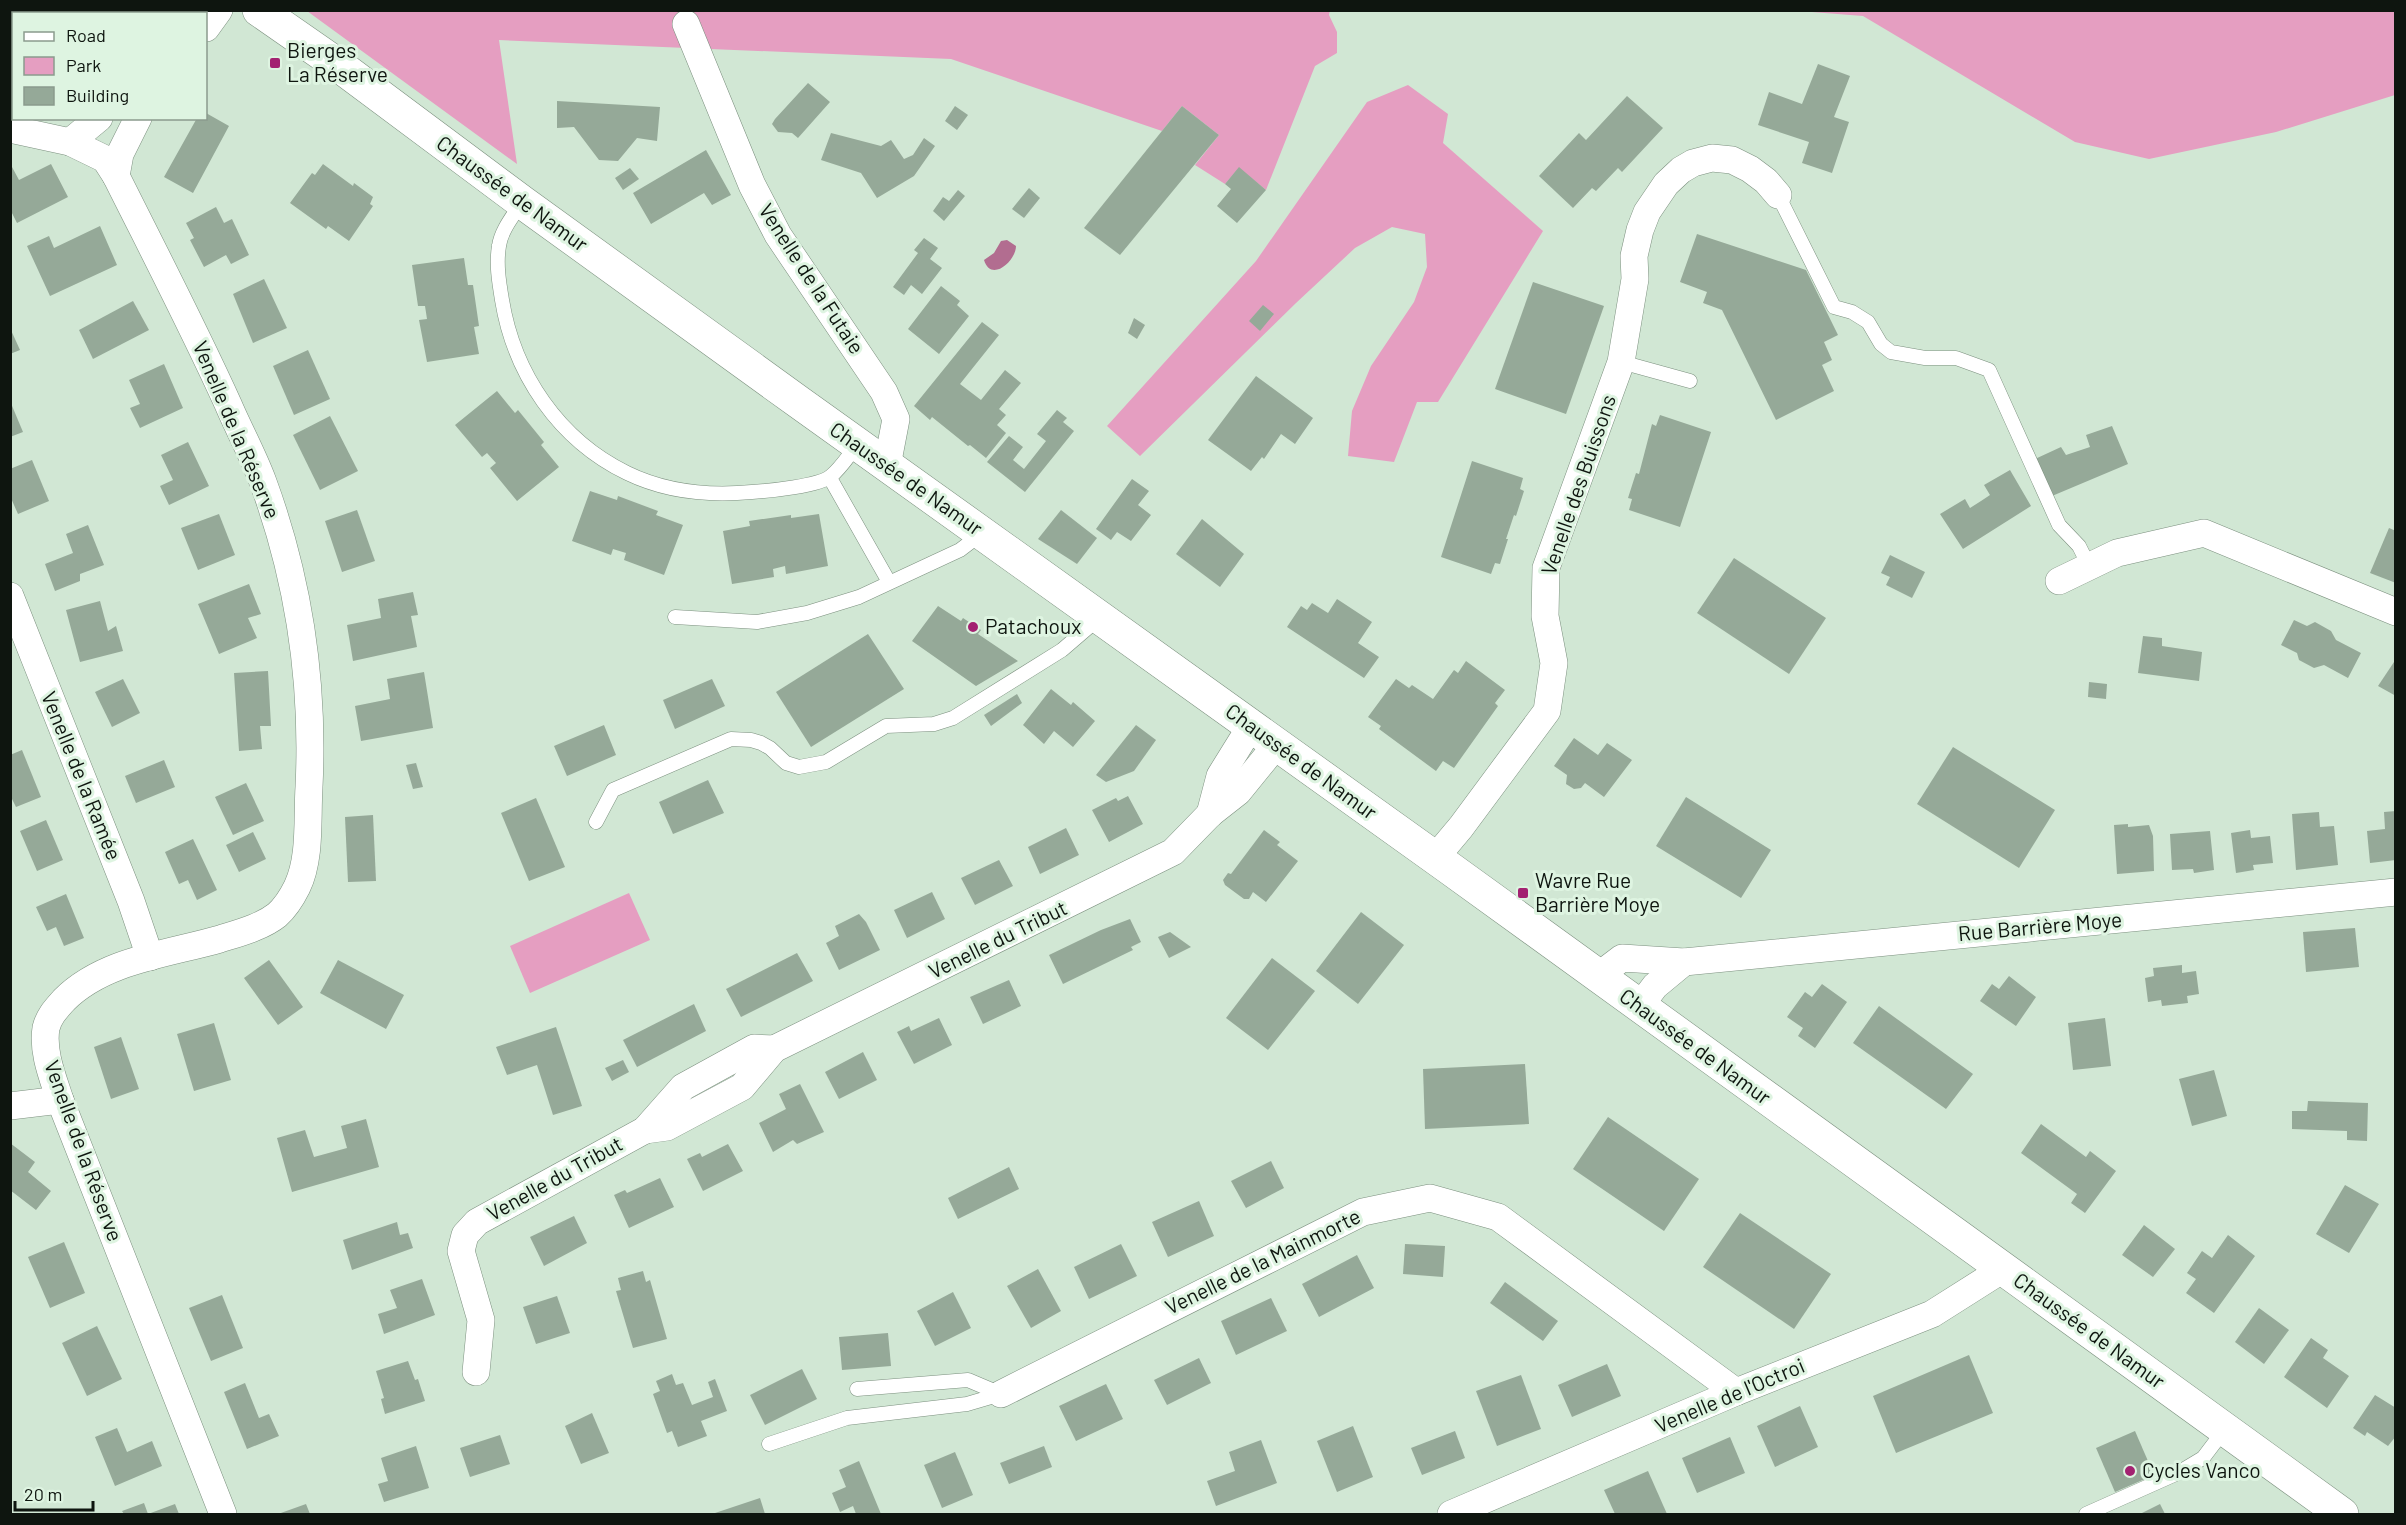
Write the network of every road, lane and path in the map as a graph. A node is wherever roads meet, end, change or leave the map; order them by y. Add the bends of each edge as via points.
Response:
1 (219, 10) edge
2 (259, 10) edge
3 (686, 24) dead end
4 (207, 27) edge
5 (97, 120) edge
6 (137, 120) edge
7 (10, 129) edge
8 (70, 142) junction
9 (116, 176) junction
10 (1778, 195) joint
11 (522, 202) junction
12 (1621, 363) junction
13 (1690, 381) dead end
14 (857, 445) junction
15 (887, 466) junction
16 (830, 478) junction
17 (983, 532) junction
18 (2089, 566) junction
19 (2059, 581) dead end
20 (889, 582) junction
21 (10, 596) edge
22 (2396, 612) edge
23 (675, 617) dead end
24 (1098, 619) junction
25 (1251, 726) junction
26 (1277, 744) junction
27 (1210, 814) junction
28 (596, 822) dead end
29 (1435, 858) junction
30 (2396, 892) edge
31 (150, 957) junction
32 (1684, 962) junction
33 (1597, 977) junction
34 (1639, 1007) junction
35 (60, 1100) junction
36 (10, 1106) edge
37 (2003, 1269) junction
38 (476, 1372) dead end
39 (857, 1389) dead end
40 (1736, 1392) junction
41 (1001, 1395) junction
42 (2225, 1430) junction
43 (769, 1444) dead end
44 (223, 1515) edge
45 (1451, 1515) edge
46 (2086, 1515) edge
47 (2342, 1515) edge

1 - 4 street
2 - 11 main road, Chaussée de Namur
3 - 15 street, Venelle de la Futaie via 752,185 778,235 884,392 896,419
5 - 8 street
6 - 9 street via 120,154
7 - 8 street, Venelle de la Réserve
8 - 9 street, Venelle de la Réserve via 105,159
9 - 31 street, Venelle de la Réserve via 262,480 297,604 309,692 311,741 305,860 290,900 277,915 259,926
10 - 12 street, Venelle des Buissons via 1749,169 1732,160 1712,158 1693,163 1666,184 1640,230
10 - 18 lane, Venelle des Buissons via 1834,307 1868,322 1881,344 1891,352 1956,358 1989,370 2059,525 2079,546
11 - 14 main road, Chaussée de Namur
11 - 16 lane via 499,244 498,278 504,314 516,357 530,383 575,439 628,473 683,491 729,494 783,490
12 - 13 lane
12 - 29 street, Venelle des Buissons via 1546,568 1545,616 1554,663 1547,711
14 - 15 main road, Chaussée de Namur
14 - 16 lane
15 - 17 main road, Chaussée de Namur
16 - 20 lane
17 - 20 lane via 960,550
17 - 24 main road, Chaussée de Namur
18 - 19 street
18 - 22 street via 2117,553 2204,533
20 - 23 lane via 859,597 807,613 757,622
21 - 31 street, Venelle de la Ramée
24 - 25 main road, Chaussée de Namur
24 - 28 lane via 1062,650 953,718 934,724 885,726 826,762 799,767 786,763 761,743 731,739 613,790
25 - 26 main road, Chaussée de Namur
25 - 27 street, Venelle du Tribut via 1220,776
26 - 27 street, Venelle du Tribut via 1238,792
26 - 29 main road, Chaussée de Namur
27 - 38 street, Venelle du Tribut via 1173,852 774,1049 754,1048 683,1088 645,1130 477,1222 465,1236 461,1251 481,1320
29 - 33 main road, Chaussée de Namur
30 - 32 street, Rue Barrière Moye
31 - 35 street, Venelle de la Réserve via 108,971 72,992 53,1012 46,1027 46,1041
32 - 33 street, Rue Barrière Moye via 1622,958
32 - 34 street via 1655,986
33 - 34 main road, Chaussée de Namur
34 - 37 main road, Chaussée de Namur
35 - 36 street
35 - 44 street, Venelle de la Réserve
37 - 40 street, Venelle de l'Octroi via 1932,1314
37 - 42 main road, Chaussée de Namur
39 - 41 lane via 968,1380
40 - 41 street, Venelle de la Mainmorte via 1498,1217 1430,1198 1363,1212
40 - 45 street, Venelle de l'Octroi
41 - 43 lane via 967,1404 847,1418
42 - 46 lane via 2203,1458
42 - 47 main road, Chaussée de Namur

